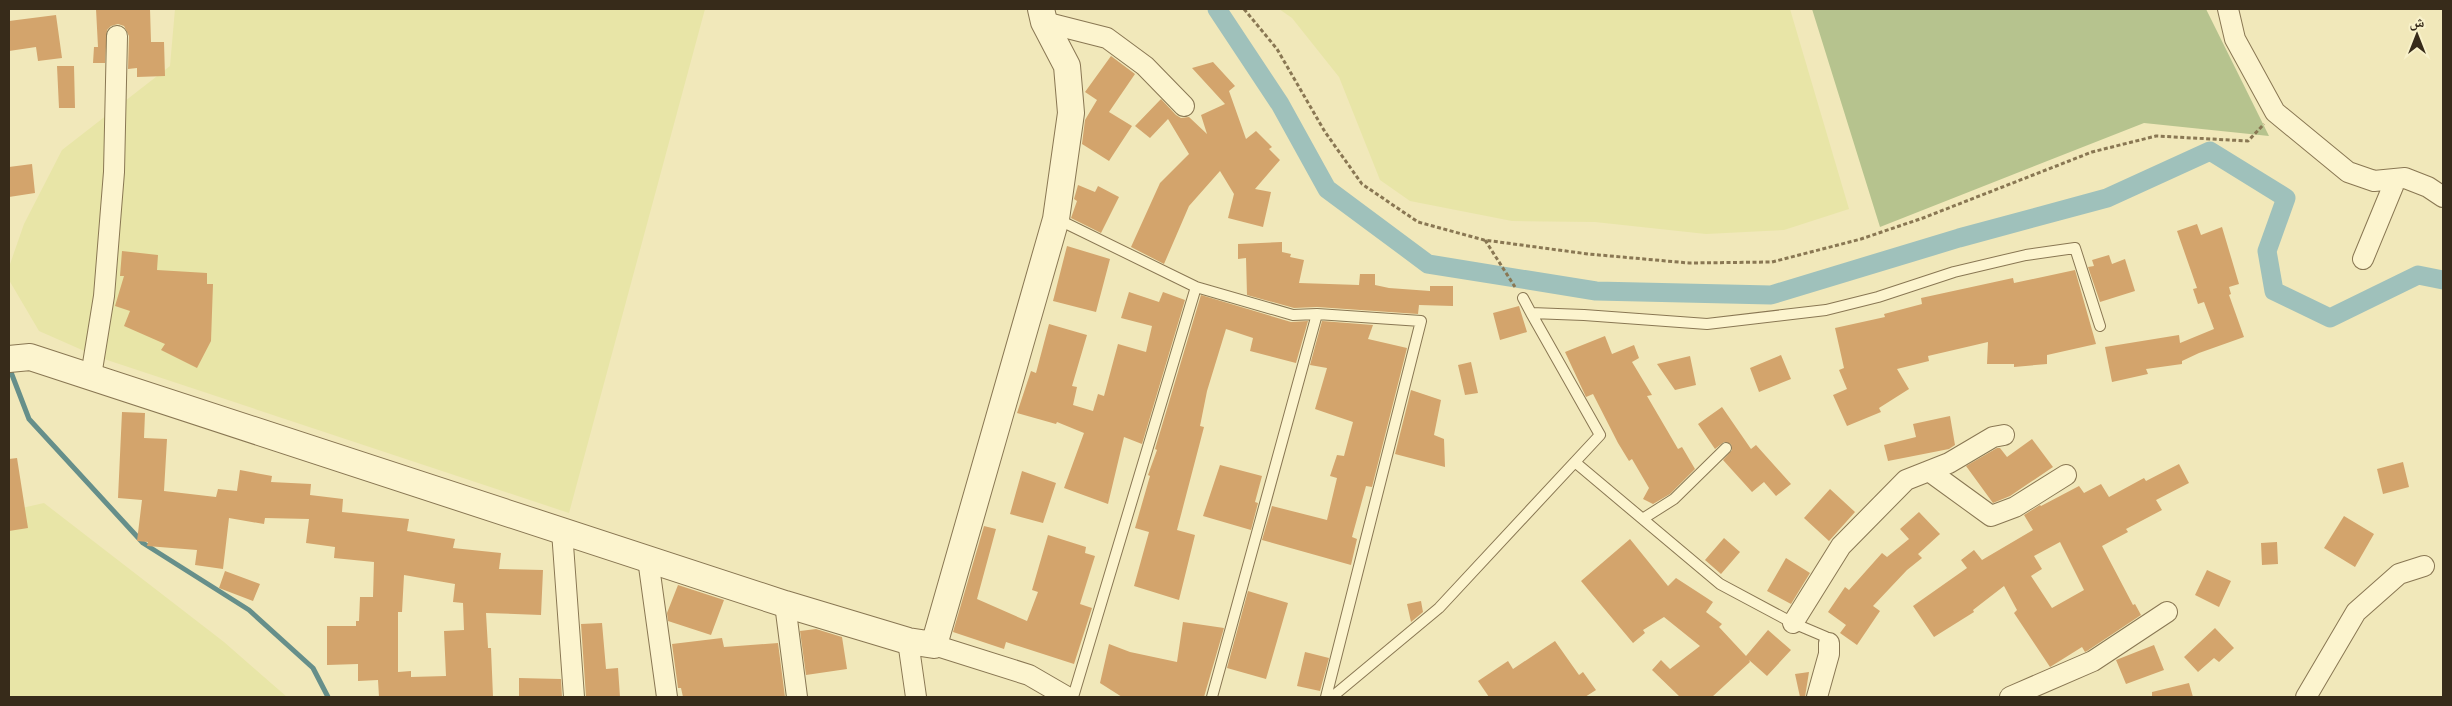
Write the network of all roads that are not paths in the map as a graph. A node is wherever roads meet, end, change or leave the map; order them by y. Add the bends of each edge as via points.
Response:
1 (2228, 9) edge
2 (1038, 13) edge
3 (117, 36) dead end
4 (1184, 106) dead end
5 (2396, 179) junction
6 (2443, 197) edge
7 (1056, 219) junction
8 (2363, 260) dead end
9 (1196, 287) junction
10 (1522, 298) road end
11 (1317, 314) junction
12 (1531, 314) junction
13 (2100, 326) dead end
14 (20, 358) edge
15 (91, 376) junction
16 (2004, 434) dead end
17 (1726, 448) dead end
18 (1576, 463) junction
19 (1928, 471) junction
20 (2066, 475) dead end
21 (1644, 518) junction
22 (562, 531) junction
23 (648, 559) junction
24 (2424, 566) dead end
25 (785, 604) junction
26 (2167, 612) dead end
27 (1793, 623) junction
28 (908, 641) junction
29 (1829, 644) joint
30 (934, 645) junction
31 (1029, 675) junction
32 (574, 697) edge
33 (667, 697) edge
34 (797, 697) edge
35 (916, 697) edge
36 (1032, 697) edge
37 (1067, 697) edge
38 (1073, 697) edge
39 (1212, 697) edge
40 (1326, 697) edge
41 (1332, 697) edge
42 (1817, 697) edge
43 (2010, 697) edge
44 (2306, 697) edge

1 - 5 street via 2235,39 2275,112 2348,172 2374,181
2 - 4 street via 1107,38 1145,66
2 - 7 street via 1067,66 1071,113
3 - 15 street via 114,172 104,296
5 - 6 street via 2404,178 2428,187
5 - 8 street
7 - 9 lane
7 - 30 street
9 - 11 lane via 1293,315
9 - 38 lane
10 - 12 lane
11 - 39 lane
11 - 40 lane via 1421,321
12 - 13 lane via 1707,324 1826,310 1954,272 2075,248
12 - 18 lane via 1600,435
14 - 15 street
15 - 22 street
16 - 19 street via 1949,464
17 - 21 lane via 1674,499
18 - 21 lane
18 - 41 lane via 1439,608
19 - 20 street via 1991,516 2015,507
19 - 27 street via 1906,480 1841,546
21 - 27 lane via 1720,584
22 - 23 street
22 - 32 street
23 - 25 street
23 - 33 street
24 - 44 street via 2399,574 2356,612
25 - 28 street
25 - 34 street
26 - 43 street via 2093,661
27 - 29 lane via 1826,637
28 - 30 street
28 - 35 street
29 - 42 street via 1830,654
30 - 31 street
31 - 36 street
31 - 37 street

